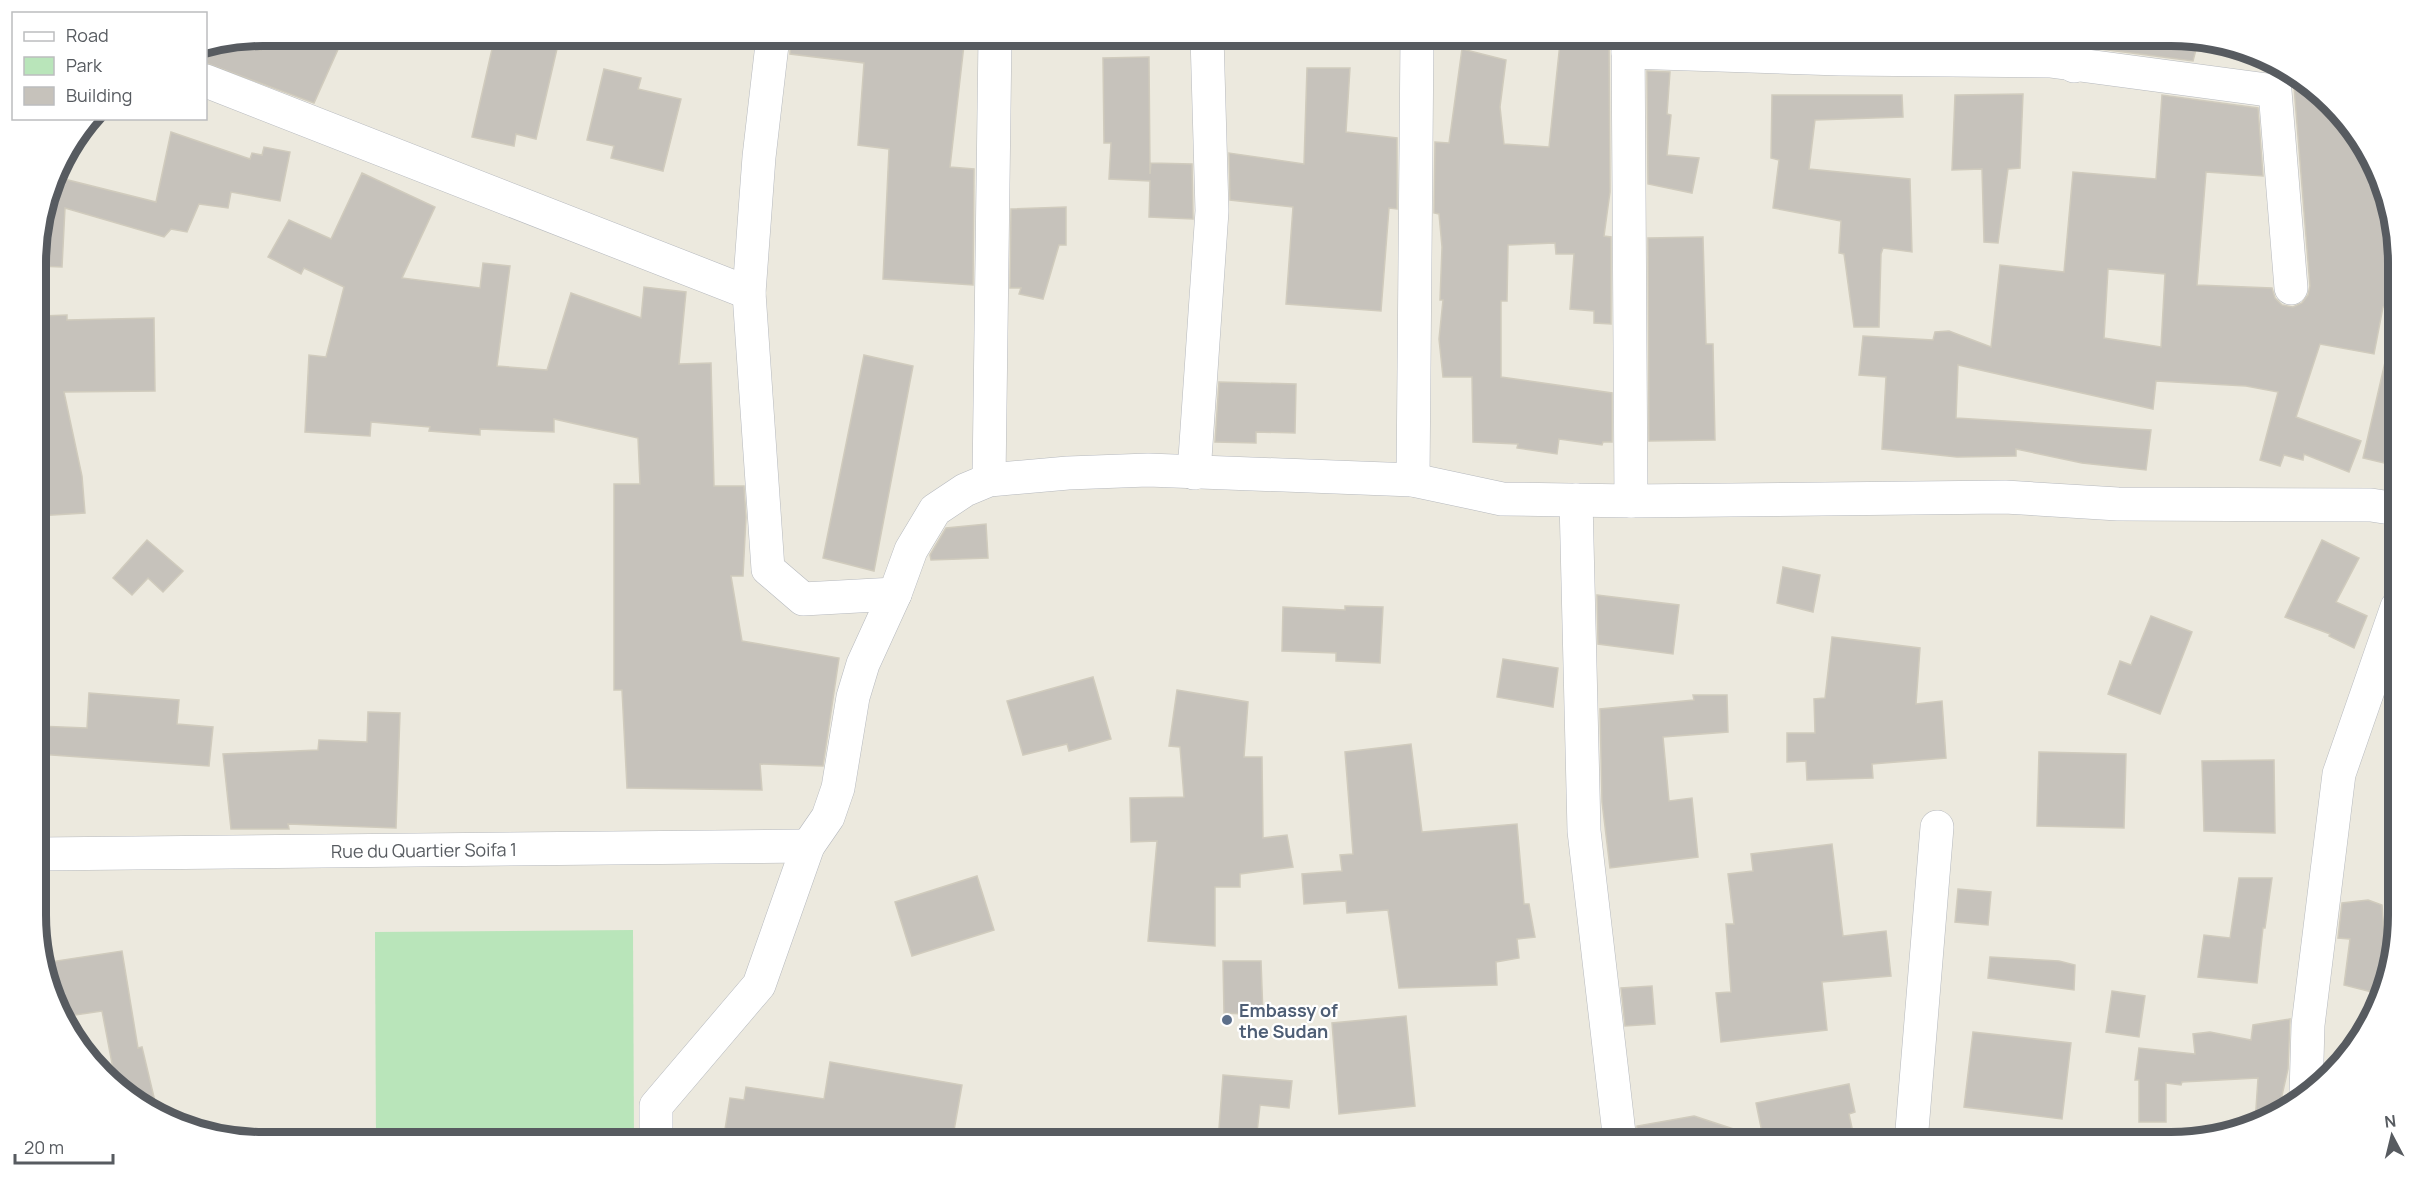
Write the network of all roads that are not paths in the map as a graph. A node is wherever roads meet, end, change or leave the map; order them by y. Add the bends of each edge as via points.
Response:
1 (772, 46) edge
2 (995, 46) edge
3 (1207, 46) edge
4 (1417, 46) edge
5 (1628, 46) edge
6 (1656, 46) edge
7 (2074, 51) edge
8 (207, 81) edge
9 (2291, 288) dead end
10 (749, 293) junction
11 (1194, 473) junction
12 (989, 480) junction
13 (1413, 480) junction
14 (1576, 500) junction
15 (1631, 501) junction
16 (2388, 508) edge
17 (895, 594) junction
18 (2388, 633) edge
19 (1937, 827) dead end
20 (808, 846) junction
21 (46, 854) edge
22 (2306, 1084) edge
23 (656, 1132) edge
24 (1619, 1132) edge
25 (1912, 1132) edge

1 - 10 street
2 - 12 street
3 - 11 street via 1212,211
4 - 13 street
5 - 15 street
6 - 7 street via 1840,59 2050,61
7 - 9 street via 2276,91
8 - 10 street
10 - 17 street via 768,569 803,599
11 - 12 street via 1080,472
11 - 13 street
12 - 17 street via 935,510 911,550
13 - 14 street via 1502,500
14 - 15 street
14 - 24 street via 1584,831
15 - 16 street via 2005,497 2118,504
17 - 20 street via 863,664 853,697 838,788 828,817
18 - 22 street via 2339,774 2308,1025
19 - 25 street
20 - 21 street, Rue du Quartier Soifa 1
20 - 23 street via 759,985 656,1106

